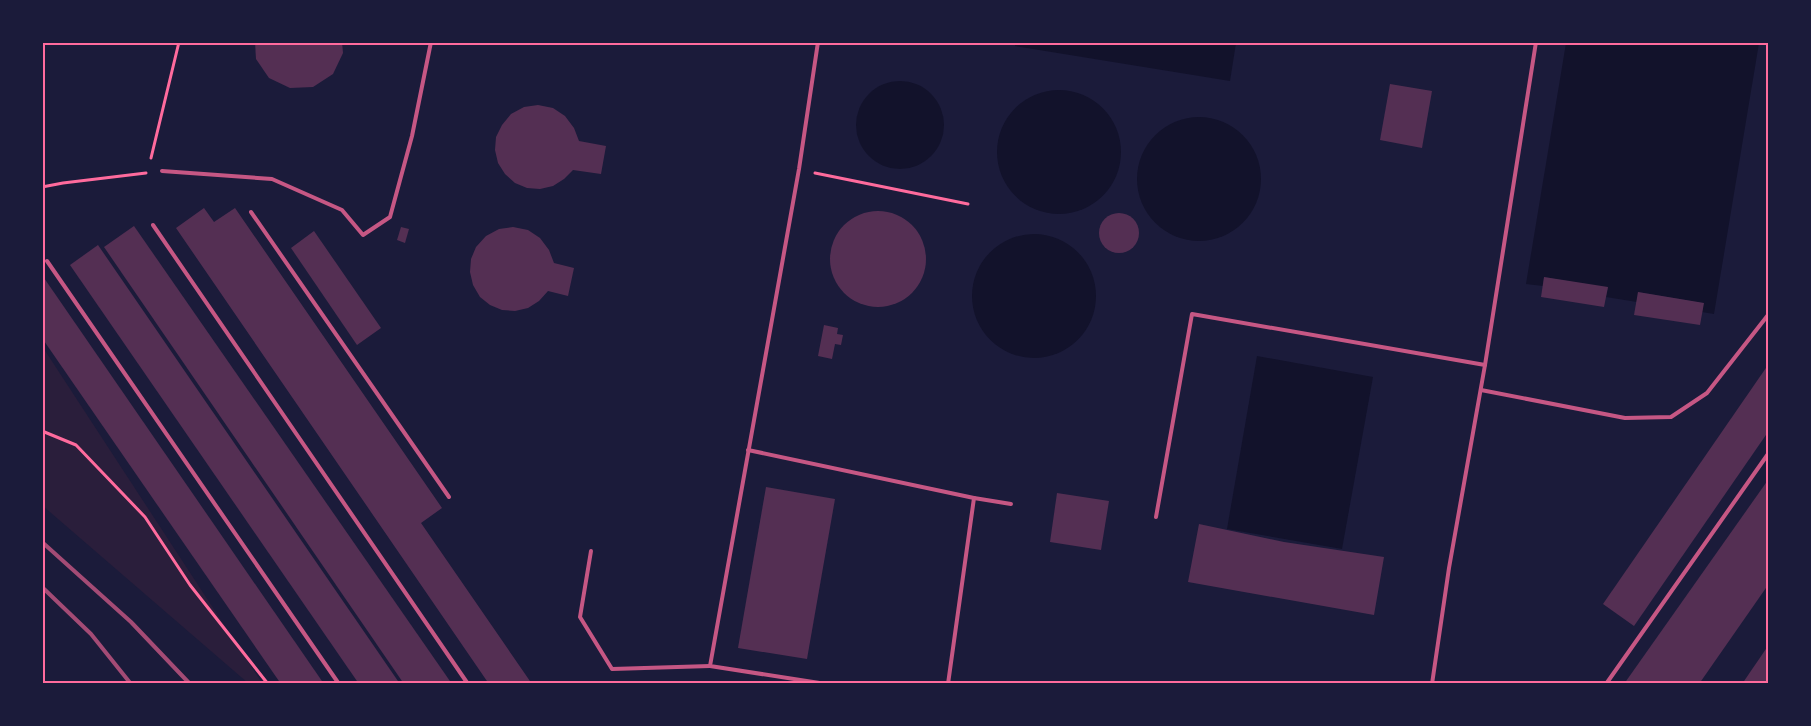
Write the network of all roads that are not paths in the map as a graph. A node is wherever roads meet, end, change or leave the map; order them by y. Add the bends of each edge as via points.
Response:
1 (430, 42) edge
2 (818, 42) edge
3 (1536, 42) edge
4 (162, 171) road end
5 (251, 212) dead end
6 (153, 225) dead end
7 (47, 261) dead end
8 (1768, 315) edge
9 (1485, 365) junction
10 (1481, 390) junction
11 (748, 450) junction
12 (1768, 454) edge
13 (449, 497) dead end
14 (974, 498) junction
15 (1012, 504) dead end
16 (1156, 517) dead end
17 (591, 551) dead end
18 (710, 666) junction
19 (339, 684) edge
20 (468, 684) edge
21 (826, 684) edge
22 (948, 684) edge
23 (1432, 684) edge
24 (1606, 684) edge

1 - 4 lane via 412,136 390,217 363,235 342,210 272,179
2 - 11 lane via 799,170
3 - 9 lane
5 - 13 lane
6 - 20 lane
7 - 19 lane
8 - 10 lane via 1706,393 1671,417 1625,418
9 - 10 lane
9 - 16 lane via 1192,314
10 - 23 lane via 1447,578
11 - 14 lane
11 - 18 lane
12 - 24 lane
14 - 15 lane
14 - 22 lane
17 - 18 lane via 580,617 612,669
18 - 21 lane

